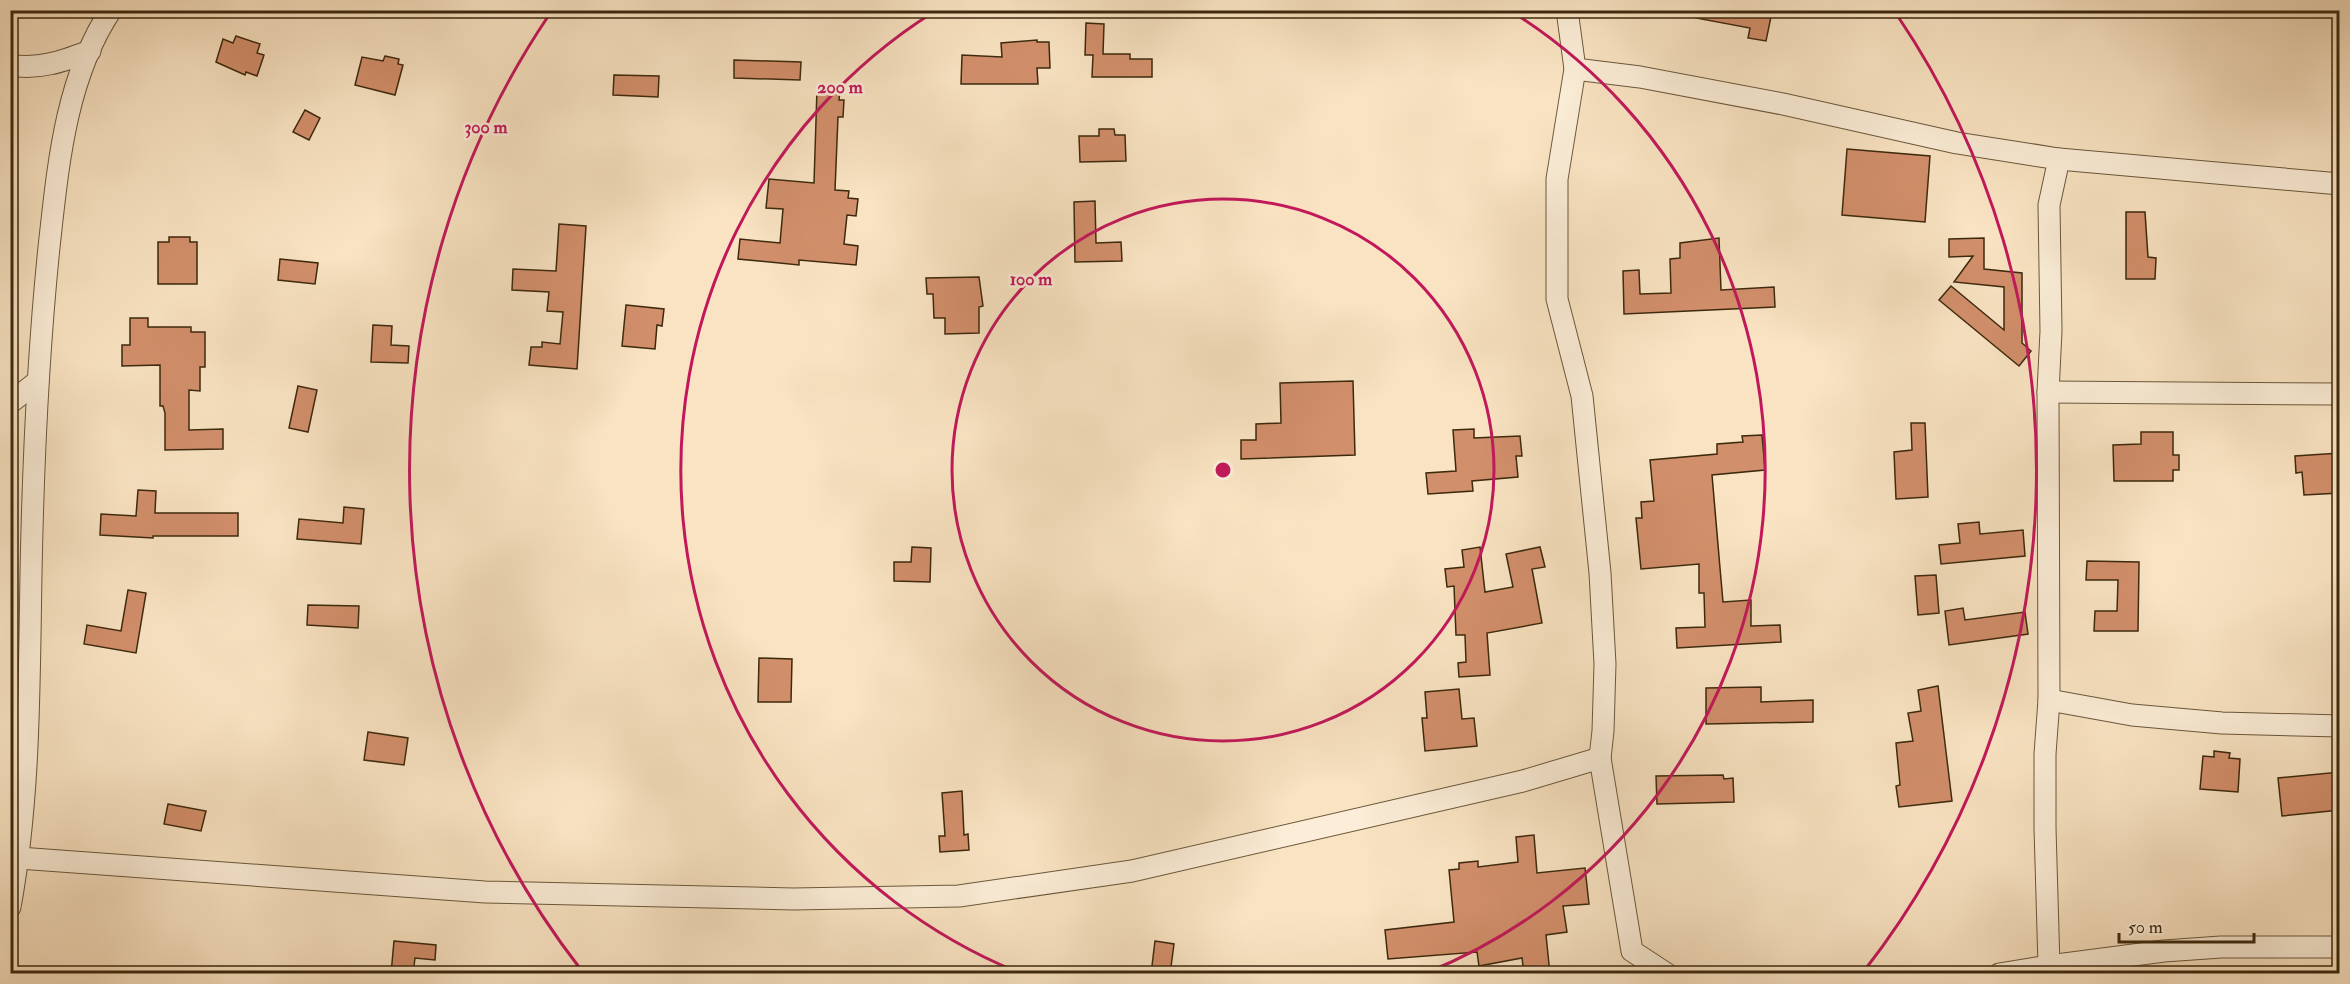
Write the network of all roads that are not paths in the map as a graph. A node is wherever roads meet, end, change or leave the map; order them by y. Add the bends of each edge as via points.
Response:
1 (111, 10) edge
2 (1567, 10) edge
3 (90, 51) junction
4 (10, 65) edge
5 (1575, 69) junction
6 (2059, 159) junction
7 (2340, 184) edge
8 (38, 381) junction
9 (2048, 392) junction
10 (2340, 394) edge
11 (10, 403) edge
12 (2049, 700) junction
13 (2340, 726) edge
14 (1600, 758) junction
15 (19, 858) junction
16 (10, 907) edge
17 (2340, 947) edge
18 (2049, 966) junction
19 (1668, 974) edge
20 (1999, 974) edge

1 - 3 street
2 - 5 street
3 - 4 street via 53,65
3 - 8 street via 72,101 57,178
5 - 6 street via 1640,77 1957,143
5 - 14 street via 1557,179 1557,298 1582,396 1600,573 1605,664
6 - 7 street
6 - 9 street via 2049,205
8 - 11 street
8 - 15 street via 29,705
9 - 10 street
9 - 12 street
12 - 13 street via 2132,715 2222,723
12 - 18 street via 2045,828
14 - 15 street via 1523,781 1132,871 959,896 795,899 485,892
14 - 19 street via 1632,951
15 - 16 street
17 - 18 street via 2221,947
18 - 20 street

